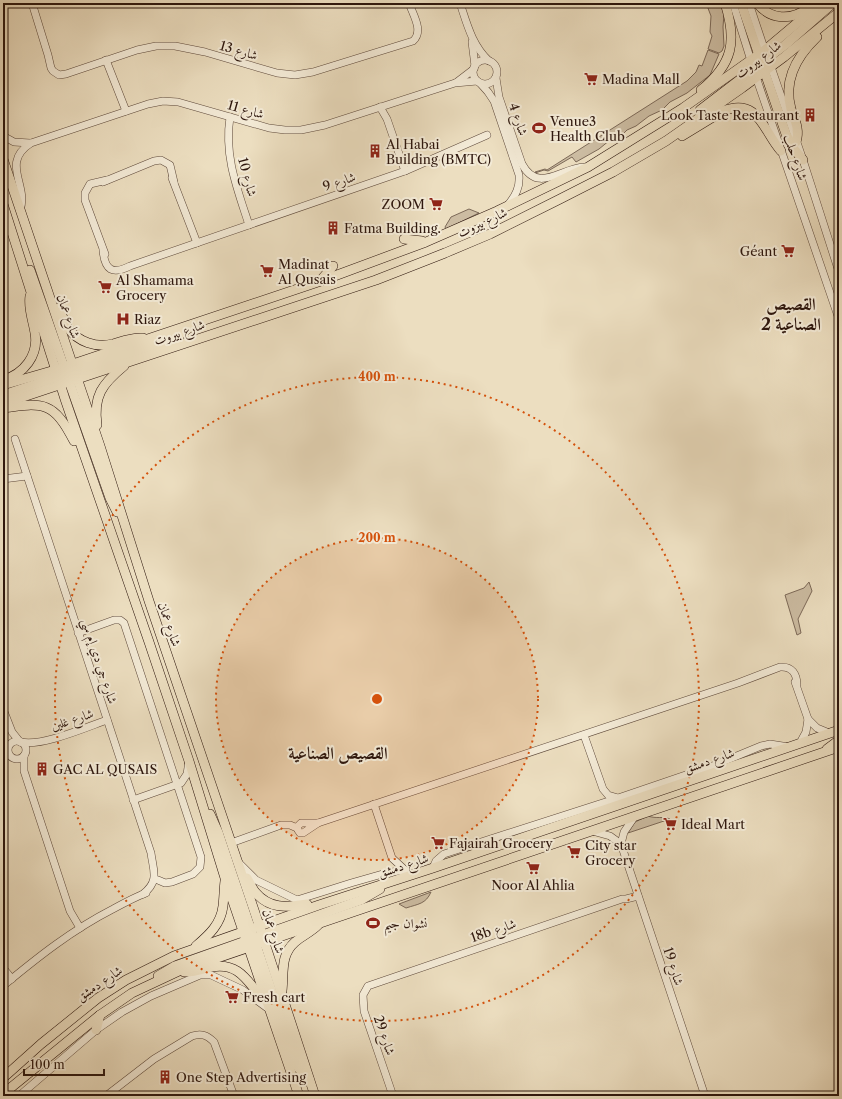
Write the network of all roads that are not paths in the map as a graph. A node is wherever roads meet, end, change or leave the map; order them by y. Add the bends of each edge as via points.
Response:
1 (409, 3) edge
2 (460, 3) edge
3 (725, 3) edge
4 (733, 3) edge
5 (741, 3) edge
6 (749, 3) edge
7 (757, 3) edge
8 (790, 3) edge
9 (796, 3) edge
10 (813, 3) edge
11 (821, 3) edge
12 (833, 3) edge
13 (34, 4) edge
14 (839, 12) edge
15 (829, 21) junction
16 (472, 40) junction
17 (106, 60) junction
18 (489, 61) junction
19 (761, 63) junction
20 (474, 67) junction
21 (496, 78) junction
22 (479, 82) junction
23 (455, 83) junction
24 (382, 106) junction
25 (683, 108) junction
26 (124, 112) junction
27 (233, 118) junction
28 (487, 135) dead end
29 (3, 136) edge
30 (666, 141) junction
31 (796, 142) junction
32 (31, 143) junction
33 (782, 151) junction
34 (3, 160) edge
35 (803, 160) junction
36 (588, 167) junction
37 (406, 171) junction
38 (3, 204) edge
39 (507, 207) junction
40 (20, 210) junction
41 (249, 225) junction
42 (13, 235) junction
43 (404, 239) dead end
44 (426, 242) junction
45 (197, 243) junction
46 (333, 266) dead end
47 (839, 272) edge
48 (321, 281) junction
49 (31, 291) junction
50 (49, 296) junction
51 (839, 319) edge
52 (193, 324) junction
53 (148, 340) junction
54 (129, 362) junction
55 (66, 375) junction
56 (3, 380) edge
57 (3, 385) edge
58 (3, 395) edge
59 (3, 401) edge
60 (3, 408) edge
61 (15, 439) dead end
62 (100, 446) junction
63 (85, 457) junction
64 (27, 476) junction
65 (3, 479) edge
66 (124, 520) junction
67 (78, 633) junction
68 (3, 709) edge
69 (808, 719) junction
70 (107, 720) junction
71 (8, 724) junction
72 (839, 730) edge
73 (829, 733) junction
74 (584, 735) junction
75 (839, 740) edge
76 (45, 741) junction
77 (21, 742) junction
78 (800, 743) junction
79 (789, 747) junction
80 (839, 747) edge
81 (7, 748) edge
82 (824, 752) junction
83 (25, 755) junction
84 (3, 757) edge
85 (805, 758) junction
86 (12, 759) junction
87 (189, 761) junction
88 (798, 770) dead end
89 (24, 771) junction
90 (177, 785) junction
91 (601, 786) junction
92 (618, 798) junction
93 (133, 800) junction
94 (202, 801) junction
95 (374, 804) junction
96 (595, 806) junction
97 (635, 816) junction
98 (591, 831) junction
99 (230, 843) junction
100 (621, 844) junction
101 (150, 853) junction
102 (392, 858) junction
103 (237, 860) junction
104 (433, 868) junction
105 (240, 872) junction
106 (409, 872) junction
107 (386, 873) junction
108 (225, 878) junction
109 (158, 880) junction
110 (386, 884) junction
111 (143, 894) junction
112 (637, 894) junction
113 (319, 905) junction
114 (320, 922) junction
115 (80, 928) junction
116 (254, 937) junction
117 (191, 949) junction
118 (3, 968) edge
119 (179, 971) junction
120 (3, 974) edge
121 (8, 982) edge
122 (152, 983) junction
123 (372, 984) joint
124 (281, 996) junction
125 (268, 1006) junction
126 (100, 1015) junction
127 (96, 1030) junction
128 (3, 1078) edge
129 (309, 1079) junction
130 (114, 1089) junction
131 (3, 1094) edge
132 (19, 1096) edge
133 (106, 1096) edge
134 (119, 1096) edge
135 (234, 1096) edge
136 (298, 1096) edge
137 (315, 1096) edge
138 (393, 1096) edge
139 (705, 1096) edge

1 - 17 street, شارع 13 via 415,28 408,39 398,45 295,76 175,46 156,46
2 - 16 street
3 - 25 main road via 732,29 731,45 725,64
4 - 19 street, شارع حلب
5 - 19 main road
6 - 19 street, شارع حلب
7 - 10 main road via 770,14 785,17 799,14
8 - 9 street
11 - 19 main road, شارع بيروت
12 - 19 main road
13 - 17 street, شارع 13 via 48,55 59,70 73,72
14 - 15 main road, شارع بيروت
15 - 19 main road, شارع بيروت
15 - 31 main road via 802,53 791,73 789,97 798,129
16 - 18 street
16 - 20 street
17 - 26 street via 122,100
18 - 20 street via 482,61
18 - 21 street via 496,69
19 - 25 main road, شارع بيروت
19 - 30 main road, شارع بيروت
19 - 31 street, شارع حلب
19 - 33 street, شارع حلب
19 - 35 main road via 789,142
20 - 22 street via 473,76
20 - 23 street, شارع 11
21 - 22 street via 491,83
21 - 36 street, شارع 4 via 499,97 522,164 528,173 537,178 548,178 572,169
22 - 23 street, شارع 11
22 - 39 street, شارع 4 via 494,101 519,175 517,193
23 - 24 street, شارع 11
24 - 27 street, شارع 11 via 325,125 301,130 277,129
24 - 37 street
25 - 36 main road, شارع بيروت
26 - 27 street, شارع 11 via 156,102 170,101
26 - 32 street, شارع 11
27 - 41 street, شارع 10 via 229,134 231,168
28 - 37 street, شارع 9
29 - 32 street, شارع 11 via 14,142
30 - 33 main road via 683,136 723,111 740,108 750,111 763,121
30 - 54 main road, شارع بيروت via 560,200 445,253 369,282
31 - 35 street, شارع حلب
32 - 40 street, شارع 11 via 18,152 13,168 22,196
33 - 51 street, شارع حلب
34 - 40 main road, شارع عمان
35 - 47 street, شارع حلب
36 - 39 main road, شارع بيروت
37 - 41 street, شارع 9
38 - 42 main road, شارع عمان
39 - 44 main road, شارع بيروت
40 - 50 main road, شارع عمان
41 - 45 street, شارع 9
42 - 49 main road, شارع عمان
42 - 55 main road via 23,248
43 - 44 main road
44 - 48 main road, شارع بيروت
45 - 45 street, شارع 9 via 119,271 112,270 105,262 84,196 88,186 157,160 167,163 172,168 174,182
46 - 48 main road
48 - 52 main road, شارع بيروت
49 - 55 main road, شارع عمان
49 - 56 main road via 29,307 36,334 34,350 21,371
50 - 53 main road via 57,305 69,329 84,341 100,345 135,338
50 - 55 main road, شارع عمان
52 - 53 main road, شارع بيروت
52 - 55 main road via 175,338
53 - 55 main road, شارع بيروت
54 - 55 main road, شارع بيروت
54 - 62 main road via 109,380 98,397 96,414
55 - 57 main road, شارع بيروت
55 - 58 main road
55 - 59 main road, شارع بيروت via 23,397
55 - 62 main road, شارع عمان
55 - 63 main road, شارع عمان
55 - 66 main road via 110,498
60 - 63 main road via 32,404 49,409 63,420
61 - 64 street, شارع جي دي إم سي
62 - 66 main road, شارع عمان
63 - 87 main road, شارع عمان
64 - 65 street
64 - 67 street, شارع جي دي إم سي
66 - 99 main road, شارع عمان
67 - 70 street, شارع جي دي إم سي
67 - 90 street via 114,620 124,623
68 - 71 street
69 - 73 street via 817,728
69 - 74 street via 797,685 789,672 773,670
69 - 78 street via 806,732
70 - 76 street, شارع غلين
70 - 93 street, شارع جي دي إم سي
71 - 77 street
71 - 81 street
72 - 73 main road, شارع دمشق
73 - 78 main road, شارع دمشق
74 - 91 street
74 - 95 street
75 - 82 main road
76 - 77 street, شارع غلين via 30,744
76 - 83 street, شارع غلين
77 - 81 street, شارع غلين via 13,742
77 - 83 street via 25,746
78 - 79 main road, شارع دمشق
79 - 92 street via 770,744 761,746 715,765
79 - 104 main road, شارع دمشق
80 - 82 main road, شارع دمشق
81 - 86 street via 7,753
82 - 85 main road, شارع دمشق
83 - 86 street, شارع غلين via 19,759
83 - 89 street
84 - 86 street, شارع غلين
85 - 88 main road
85 - 97 main road, شارع دمشق
86 - 89 street
87 - 90 street via 185,778
87 - 94 main road, شارع عمان
89 - 115 street via 70,911
90 - 93 street
90 - 109 street via 201,857 201,864 196,872 172,882
91 - 92 street via 608,794
91 - 96 street
92 - 96 street
93 - 101 street, شارع جي دي إم سي
94 - 108 main road, شارع عمان
94 - 116 main road via 216,825
95 - 99 street via 318,823 303,833 290,825 281,825
95 - 102 street
96 - 104 street via 444,854
97 - 98 main road, شارع دمشق
97 - 100 street via 624,832
98 - 100 street via 604,834
98 - 114 main road, شارع دمشق
99 - 103 main road, شارع عمان
100 - 112 street, شارع 19
101 - 109 street, شارع جي دي إم سي via 158,869
101 - 111 street, شارع جي دي إم سي via 154,876 150,888
102 - 106 street
102 - 107 street
103 - 105 main road, شارع عمان
103 - 107 street via 254,879 296,900
104 - 106 main road, شارع دمشق
105 - 113 main road via 248,879 257,894 269,903 284,907
105 - 116 main road, شارع عمان
106 - 107 street
106 - 110 main road, شارع دمشق
108 - 116 main road, شارع عمان
108 - 117 main road via 220,920 208,935
109 - 111 street via 152,889
110 - 113 main road, شارع دمشق
110 - 116 main road via 360,900
111 - 115 street
112 - 123 street, 18b شارع
112 - 139 street, شارع 19
113 - 116 main road, شارع دمشق
114 - 116 main road, شارع دمشق
114 - 124 main road via 294,942 286,954 282,968
115 - 121 street via 43,953
116 - 117 main road, شارع دمشق
116 - 119 main road, شارع دمشق
116 - 122 main road via 170,967
116 - 124 main road, شارع عمان
116 - 125 main road, شارع عمان
116 - 129 main road via 297,1066
117 - 128 main road, شارع دمشق via 146,969 102,995
118 - 121 street
119 - 122 main road, شارع دمشق
119 - 125 main road via 231,968 247,979
120 - 121 street
122 - 126 main road, شارع دمشق
123 - 138 street, شارع 29 via 364,992 363,1007
124 - 129 main road, شارع عمان
125 - 127 street via 243,990 211,975 203,974 152,996
125 - 136 main road, شارع عمان
126 - 127 main road
126 - 131 main road, شارع دمشق
127 - 132 street
129 - 137 main road, شارع عمان
130 - 133 street
130 - 134 street
130 - 135 street via 154,1059 186,1040 203,1040 217,1048

